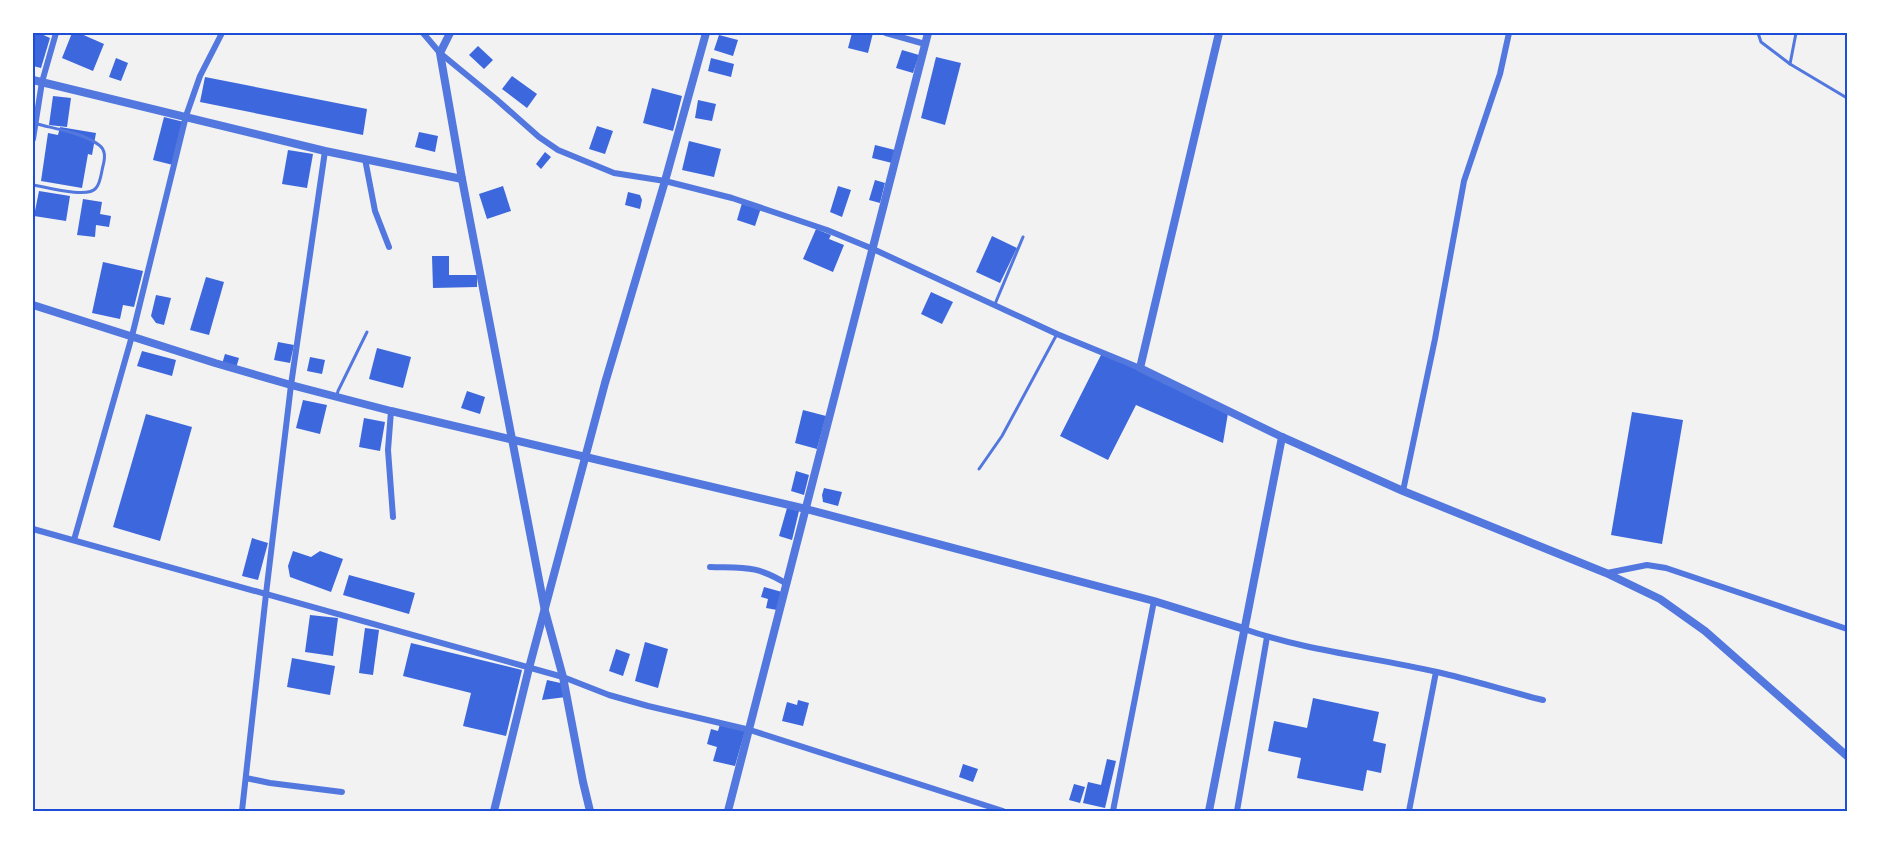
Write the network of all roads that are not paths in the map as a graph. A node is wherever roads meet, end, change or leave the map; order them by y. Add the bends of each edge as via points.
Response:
1 (56, 33) edge
2 (222, 33) edge
3 (423, 33) edge
4 (450, 33) edge
5 (706, 33) edge
6 (886, 33) edge
7 (928, 33) edge
8 (1220, 33) edge
9 (1509, 33) edge
10 (1758, 33) edge
11 (1796, 33) edge
12 (925, 44) junction
13 (440, 54) junction
14 (1790, 64) junction
15 (37, 81) edge
16 (1847, 98) edge
17 (186, 116) junction
18 (35, 123) junction
19 (33, 139) edge
20 (325, 151) junction
21 (365, 159) junction
22 (462, 179) junction
23 (665, 181) junction
24 (33, 185) edge
25 (1023, 237) dead end
26 (389, 247) dead end
27 (873, 249) junction
28 (33, 305) edge
29 (994, 306) junction
30 (367, 332) dead end
31 (1057, 334) junction
32 (132, 336) junction
33 (1140, 368) junction
34 (291, 385) junction
35 (337, 397) junction
36 (391, 411) junction
37 (1282, 437) junction
38 (511, 438) junction
39 (587, 457) junction
40 (979, 469) dead end
41 (1403, 491) junction
42 (806, 509) junction
43 (393, 517) dead end
44 (33, 529) edge
45 (74, 540) junction
46 (710, 567) dead end
47 (1606, 573) junction
48 (787, 584) junction
49 (266, 594) junction
50 (1154, 601) junction
51 (545, 610) junction
52 (1244, 629) junction
53 (1847, 629) edge
54 (1267, 637) junction
55 (529, 668) junction
56 (1436, 672) junction
57 (563, 677) junction
58 (1543, 700) dead end
59 (750, 730) junction
60 (1847, 756) edge
61 (246, 778) junction
62 (342, 792) dead end
63 (242, 811) edge
64 (494, 811) edge
65 (590, 811) edge
66 (728, 811) edge
67 (1003, 811) edge
68 (1113, 811) edge
69 (1209, 811) edge
70 (1237, 811) edge
71 (1408, 811) edge

1 - 15 street
2 - 17 street via 200,76
3 - 13 street
4 - 13 street
5 - 23 street
6 - 12 street
7 - 12 street
8 - 33 street
9 - 41 street via 1500,74 1464,181
10 - 14 lane via 1761,42
11 - 14 lane
12 - 27 street
13 - 22 street
13 - 23 street via 558,150 614,173
14 - 16 lane
15 - 17 street
15 - 18 street
17 - 20 street
17 - 32 street
18 - 19 street
18 - 24 lane via 100,145 104,160 96,189 90,192
20 - 21 street
20 - 34 street
21 - 22 street
21 - 26 street via 375,211
22 - 38 street
23 - 27 street via 732,198
23 - 39 street
25 - 29 lane
27 - 29 street
27 - 42 street
28 - 32 street
29 - 31 street
30 - 35 lane
31 - 33 street
31 - 40 lane via 1002,436
32 - 34 street
32 - 45 street
33 - 37 street
34 - 35 street
34 - 49 street
35 - 36 street
36 - 38 street
36 - 43 street via 388,450
37 - 41 street
37 - 52 street
38 - 39 street
38 - 51 street
39 - 42 street
39 - 51 street
41 - 47 street
42 - 48 street
42 - 50 street
44 - 45 street
45 - 49 street
46 - 48 street via 757,569
47 - 53 street via 1647,565 1666,567
47 - 60 street via 1660,599 1705,631
48 - 59 street
49 - 55 street
49 - 61 street
50 - 52 street
50 - 68 street
51 - 55 street
51 - 57 street
52 - 54 street
52 - 69 street
54 - 56 street
54 - 70 street
55 - 57 street
55 - 64 street
56 - 58 street
56 - 71 street
57 - 59 street via 638,704
57 - 65 street
59 - 66 street
59 - 67 street
61 - 62 street
61 - 63 street

